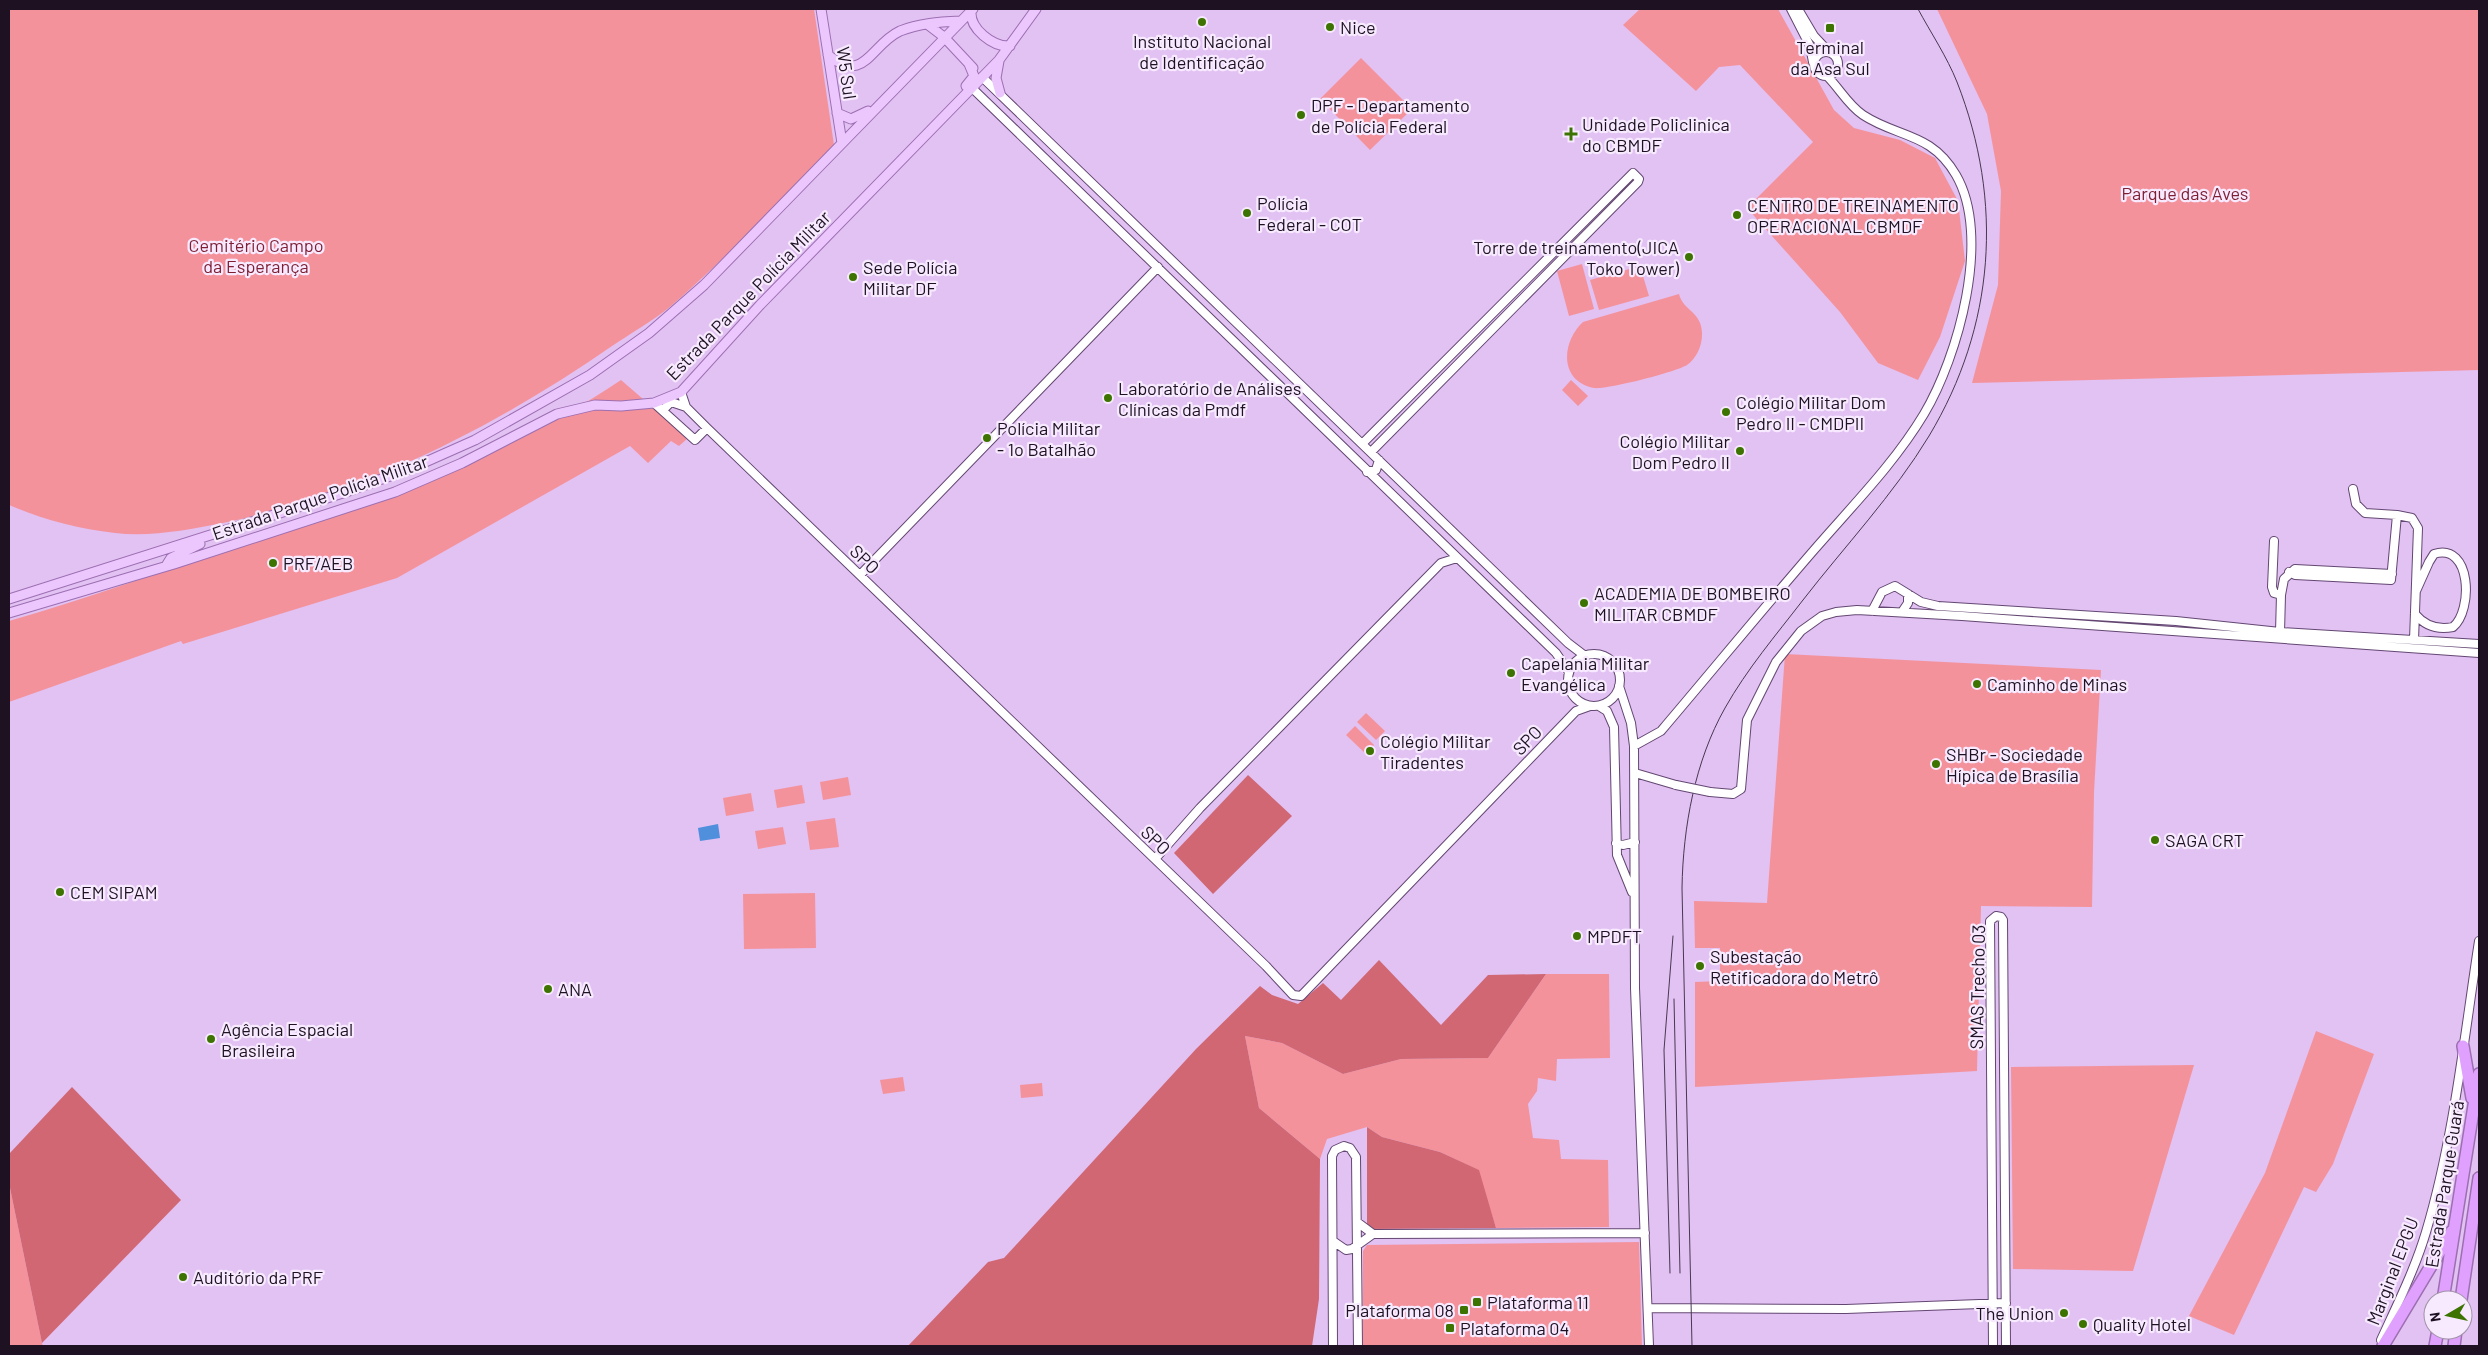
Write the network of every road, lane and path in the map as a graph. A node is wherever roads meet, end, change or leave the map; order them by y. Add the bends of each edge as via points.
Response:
1 (821, 9) edge
2 (1036, 9) edge
3 (1791, 9) edge
4 (1798, 9) edge
5 (972, 10) edge
6 (961, 21) junction
7 (927, 24) junction
8 (944, 37) junction
9 (1010, 46) junction
10 (1828, 51) junction
11 (828, 55) junction
12 (999, 60) junction
13 (1813, 63) junction
14 (969, 64) junction
15 (1836, 71) junction
16 (1827, 76) junction
17 (982, 77) junction
18 (972, 88) junction
19 (1839, 88) junction
20 (1000, 93) junction
21 (874, 109) junction
22 (836, 113) junction
23 (842, 143) junction
24 (900, 162) junction
25 (1094, 183) junction
26 (1623, 184) junction
27 (1629, 191) junction
28 (1083, 195) junction
29 (1137, 225) junction
30 (1126, 237) junction
31 (1559, 254) junction
32 (1158, 267) junction
33 (1223, 308) junction
34 (1499, 308) junction
35 (1506, 314) junction
36 (1211, 319) junction
37 (1443, 365) junction
38 (1450, 372) junction
39 (681, 392) junction
40 (654, 403) junction
41 (1319, 403) junction
42 (686, 407) junction
43 (663, 410) junction
44 (1394, 413) junction
45 (1309, 414) junction
46 (1404, 418) junction
47 (707, 428) junction
48 (475, 440) junction
49 (1362, 444) junction
50 (1371, 452) junction
51 (1379, 460) junction
52 (462, 463) junction
53 (412, 468) junction
54 (1367, 472) junction
55 (2353, 489) dead end
56 (395, 492) junction
57 (2397, 515) junction
58 (236, 527) junction
59 (2274, 541) dead end
60 (1443, 545) junction
61 (1457, 558) junction
62 (1441, 563) junction
63 (166, 566) junction
64 (860, 575) junction
65 (1505, 581) junction
66 (2416, 591) junction
67 (1494, 592) junction
68 (1908, 594) junction
69 (2281, 595) junction
70 (1878, 598) junction
71 (9, 600) edge
72 (1872, 611) junction
73 (11, 612) edge
74 (1888, 612) junction
75 (1902, 612) junction
76 (2415, 614) junction
77 (2280, 632) junction
78 (2414, 640) junction
79 (2479, 644) edge
80 (2479, 653) edge
81 (1585, 656) junction
82 (1569, 672) junction
83 (1619, 686) junction
84 (1577, 700) junction
85 (1590, 706) junction
86 (1599, 706) junction
87 (1576, 712) junction
88 (1634, 746) junction
89 (1635, 772) junction
90 (1635, 842) junction
91 (1616, 843) junction
92 (1155, 859) junction
93 (1633, 897) junction
94 (2479, 942) edge
95 (2463, 1046) junction
96 (2479, 1074) edge
97 (2474, 1107) junction
98 (2479, 1178) edge
99 (1992, 1203) junction
100 (2004, 1203) junction
101 (1357, 1222) junction
102 (2454, 1227) junction
103 (1645, 1233) junction
104 (1372, 1234) junction
105 (1333, 1241) junction
106 (1357, 1245) junction
107 (2445, 1290) edge
108 (2462, 1290) edge
109 (1993, 1303) junction
110 (2006, 1303) junction
111 (1649, 1308) junction
112 (1333, 1346) edge
113 (1358, 1346) edge
114 (1649, 1346) edge
115 (1993, 1346) edge
116 (2006, 1346) edge
117 (2379, 1346) edge
118 (2383, 1346) edge

1 - 11 main road, W5 Sul
2 - 9 main road, Estrada Parque Polícia Militar
3 - 13 street via 1810,46
4 - 10 street via 1814,36
5 - 6 main road, Estrada Parque Polícia Militar
5 - 9 main road via 972,21 979,30 999,45
6 - 7 main road
6 - 8 main road, Estrada Parque Polícia Militar
7 - 8 main road
7 - 11 main road via 899,32 855,67 840,65
8 - 14 main road
8 - 21 main road, Estrada Parque Polícia Militar
9 - 12 main road, Estrada Parque Polícia Militar
10 - 13 street via 1818,54
10 - 15 street via 1838,61
11 - 22 main road, W5 Sul
12 - 17 main road, Estrada Parque Polícia Militar
12 - 20 main road via 996,78
13 - 16 street via 1817,73
14 - 17 main road
14 - 24 main road via 974,74 972,80 904,153
15 - 16 street
15 - 19 street
16 - 19 street
17 - 18 main road, Estrada Parque Polícia Militar
17 - 20 street
18 - 24 main road, Estrada Parque Polícia Militar
18 - 28 street
19 - 88 street via 1846,100 1866,117 1923,142 1939,154 1957,177 1969,216 1970,250 1966,297 1957,336 1944,375 1911,434 1660,731
20 - 25 street
21 - 22 main road via 851,119
21 - 23 main road, Estrada Parque Polícia Militar
22 - 23 main road, W5 Sul
23 - 48 main road, Estrada Parque Polícia Militar via 704,285 649,333 590,375
24 - 39 main road, Estrada Parque Polícia Militar via 760,305
25 - 28 street via 1085,187
25 - 29 street
26 - 27 street
26 - 27 street via 1633,173 1639,180
26 - 31 street
27 - 31 street
28 - 30 street
29 - 30 street
29 - 33 street
30 - 32 street
31 - 34 street
31 - 35 street
32 - 36 street
32 - 64 street
33 - 36 street via 1220,318
33 - 41 street
34 - 35 street
34 - 37 street
35 - 38 street
36 - 45 street
37 - 38 street
37 - 44 street
38 - 46 street
39 - 40 main road, Estrada Parque Polícia Militar
39 - 42 street, SPO
40 - 43 street
40 - 52 main road, Estrada Parque Polícia Militar via 577,408 557,414
41 - 45 street via 1311,406
41 - 49 street
42 - 43 street via 671,402
42 - 47 street, SPO
43 - 47 street via 695,440
44 - 46 street
44 - 49 street
45 - 54 street
46 - 50 street
47 - 64 street, SPO
48 - 52 main road via 456,452 455,461
48 - 53 main road, Estrada Parque Polícia Militar
49 - 50 street
50 - 51 street
51 - 54 street via 1376,470
51 - 65 street
52 - 56 main road, Estrada Parque Polícia Militar
53 - 56 main road via 418,472 417,477
53 - 58 main road, Estrada Parque Polícia Militar
54 - 60 street
55 - 57 street via 2356,504 2365,513
56 - 63 main road, Estrada Parque Polícia Militar
57 - 66 street via 2412,518 2417,524
57 - 69 street via 2389,580 2295,575 2289,572
58 - 63 main road via 179,553
58 - 71 main road, Estrada Parque Polícia Militar
59 - 69 street via 2272,587
60 - 61 street
60 - 62 street
61 - 62 street
61 - 67 street
62 - 92 street via 1200,808
63 - 73 main road, Estrada Parque Polícia Militar
64 - 92 street, SPO
65 - 67 street
65 - 81 street
66 - 76 street
66 - 76 street via 2434,554 2448,553 2460,560 2465,597 2460,620 2453,627 2437,627 2424,623
67 - 82 street via 1556,653
68 - 70 street via 1899,588 1889,587
68 - 75 street via 1908,604
68 - 77 street via 1921,602 1938,606 2176,621
69 - 77 street
70 - 72 street
70 - 74 street via 1882,608
72 - 74 street
72 - 89 street, bridge via 1847,610 1822,616 1788,644 1747,720 1741,789 1733,794 1710,792
74 - 75 street
75 - 80 street
76 - 78 street
77 - 78 street
78 - 79 street
81 - 82 street via 1572,665
81 - 83 street via 1598,654 1611,660 1618,672
82 - 84 street via 1569,687
83 - 86 street via 1612,699
83 - 88 street via 1631,723
84 - 85 street
84 - 87 street
85 - 86 street
85 - 87 street, SPO
86 - 91 street via 1607,711 1614,727
87 - 92 street, SPO via 1301,996 1293,995
88 - 89 street
89 - 90 street
90 - 91 street
90 - 93 street
91 - 93 street via 1618,860
93 - 103 street
94 - 95 street, Marginal EPGU
95 - 97 highway
95 - 117 street, Marginal EPGU via 2446,1151 2426,1232
96 - 97 highway, Estrada Parque Guará
97 - 102 highway, Estrada Parque Guará
98 - 108 highway, Estrada Parque Guará
99 - 100 street
99 - 100 street, SMAS Trecho 03 via 1990,921 1998,916 2003,920
99 - 109 street, SMAS Trecho 03
100 - 110 street, SMAS Trecho 03
101 - 104 street
101 - 105 street via 1356,1157 1350,1148 1344,1146 1335,1150 1332,1156
101 - 106 street
102 - 107 highway, Estrada Parque Guará
102 - 118 highway
103 - 104 street
103 - 111 street
104 - 106 street
105 - 106 street via 1346,1250
105 - 112 street
106 - 113 street
109 - 110 street
109 - 111 street via 1846,1309
109 - 115 street, SMAS Trecho 03
110 - 116 street, SMAS Trecho 03
111 - 114 street

